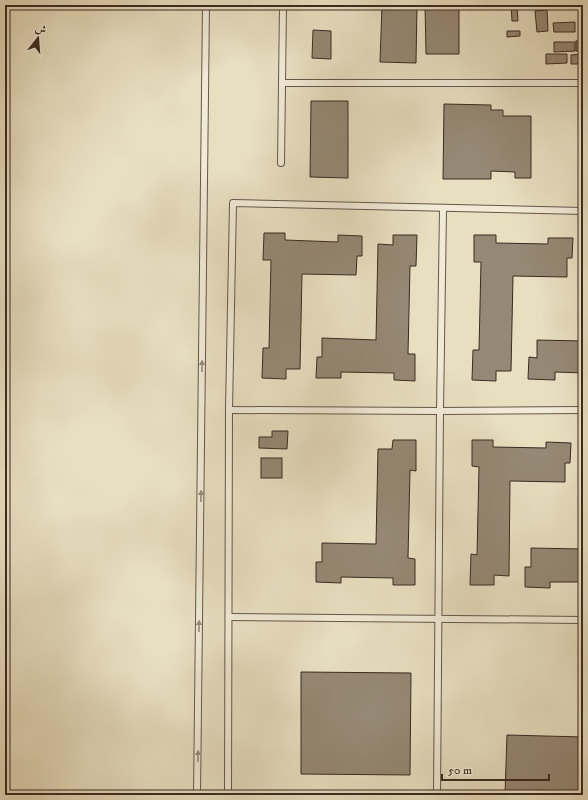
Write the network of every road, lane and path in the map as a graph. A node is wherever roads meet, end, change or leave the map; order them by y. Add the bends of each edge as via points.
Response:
1 (206, 5) edge
2 (283, 5) edge
3 (282, 83) junction
4 (583, 83) edge
5 (281, 163) dead end
6 (443, 209) junction
7 (583, 211) edge
8 (229, 410) junction
9 (583, 410) edge
10 (440, 411) junction
11 (229, 616) junction
12 (438, 618) junction
13 (583, 620) edge
14 (197, 795) edge
15 (228, 795) edge
16 (437, 795) edge

14 -> 1 lane
2 - 3 lane
3 - 4 lane
3 - 5 lane
6 - 7 lane
6 - 8 lane via 233,203
6 - 10 lane
8 - 10 lane
8 - 11 lane
9 - 10 lane
10 - 12 lane
11 - 12 lane
11 - 15 lane
12 - 13 lane
12 - 16 lane

